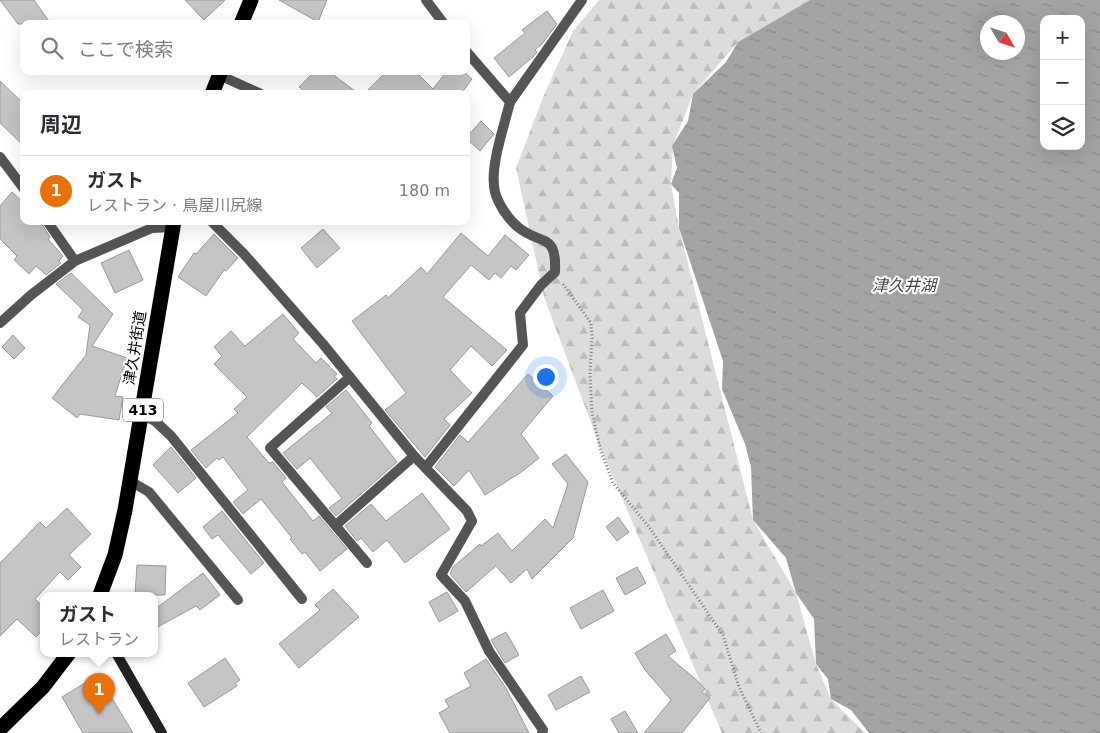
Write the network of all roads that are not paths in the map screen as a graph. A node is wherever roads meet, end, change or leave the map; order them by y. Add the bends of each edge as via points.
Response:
1 (251, 0) edge
2 (426, 0) edge
3 (582, 0) edge
4 (243, 20) edge
5 (441, 20) edge
6 (470, 56) edge
7 (219, 75) edge
8 (224, 75) edge
9 (214, 90) edge
10 (253, 90) edge
11 (510, 102) junction
12 (2, 164) edge
13 (20, 184) edge
14 (50, 225) edge
15 (168, 225) edge
16 (173, 225) edge
17 (215, 225) edge
18 (75, 261) junction
19 (0, 324) edge
20 (350, 377) junction
21 (142, 415) junction
22 (414, 456) junction
23 (426, 467) junction
24 (130, 481) junction
25 (336, 525) junction
26 (367, 563) dead end
27 (101, 592) edge
28 (302, 599) dead end
29 (238, 600) dead end
30 (66, 657) edge
31 (118, 657) edge
32 (3, 722) edge
33 (162, 733) edge
34 (542, 733) edge

1 - 4 highway
2 - 5 street
3 - 11 street
6 - 11 street
7 - 9 highway
8 - 10 street
11 - 23 street via 495,169 495,192 519,228 550,245 555,256 555,272 520,313 523,345
12 - 13 street
14 - 18 street
15 - 18 street via 152,228
16 - 21 highway, 津久井街道 / 413
17 - 20 street
18 - 19 street
20 - 22 street
20 - 25 street via 270,448
21 - 24 highway, 津久井街道 / 413
21 - 28 street via 155,421 171,436
22 - 23 street
22 - 25 street
23 - 34 street via 467,511 472,521 441,575 465,601 489,651
24 - 27 highway, 津久井街道 / 413 via 118,542
24 - 29 street via 149,492
25 - 26 street
30 - 32 highway via 43,687
31 - 33 main road

